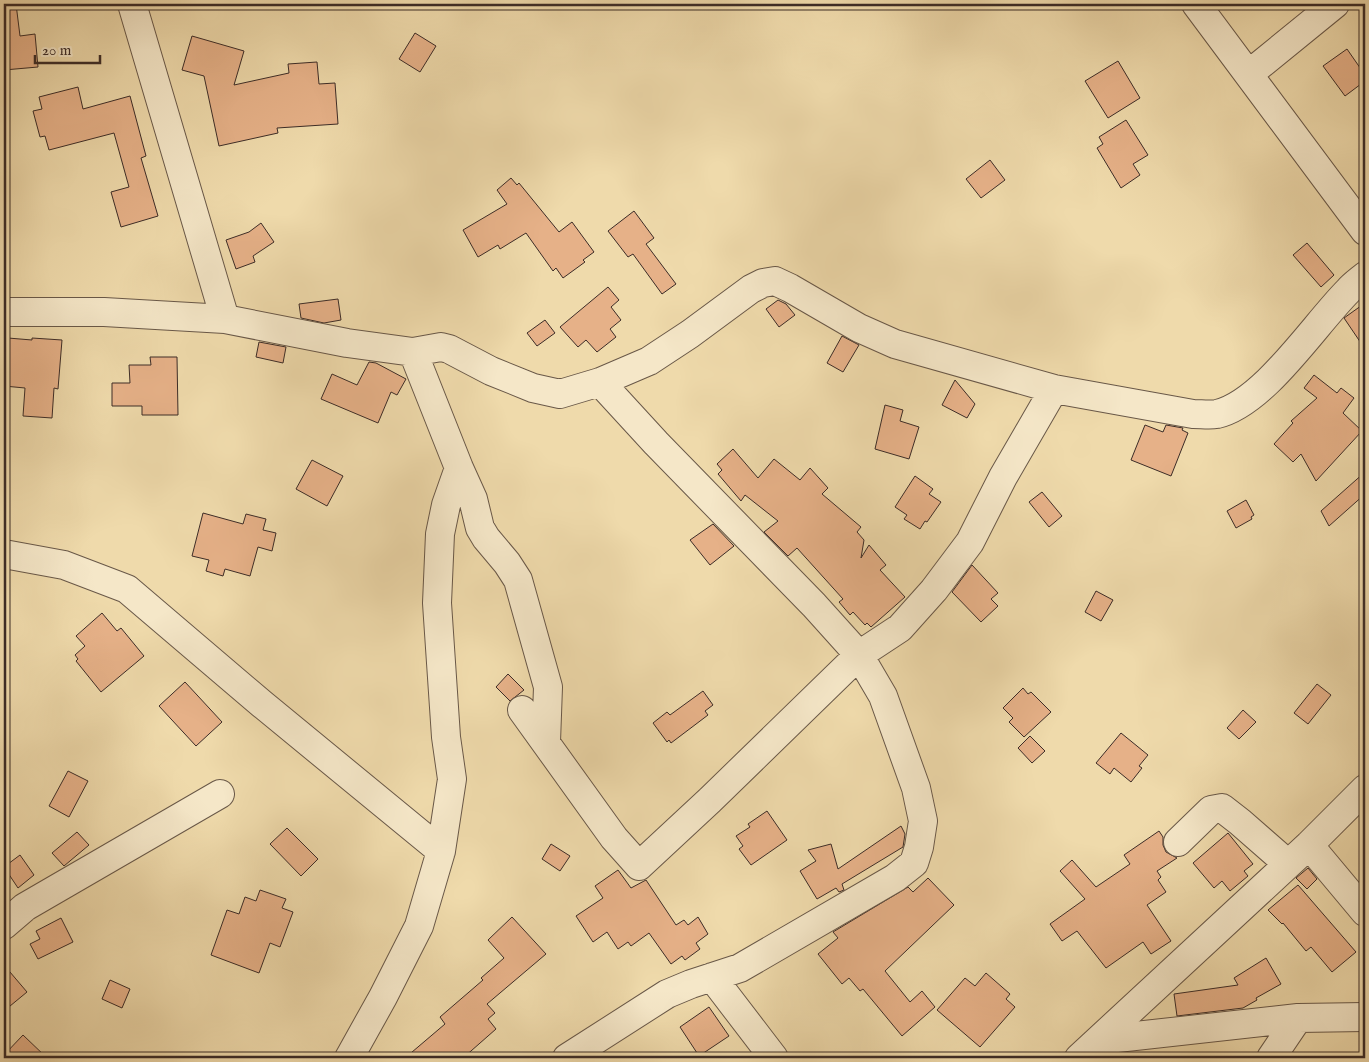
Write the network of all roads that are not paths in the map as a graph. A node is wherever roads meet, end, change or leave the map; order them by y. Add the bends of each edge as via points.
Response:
1 (132, 4) edge
2 (1196, 4) edge
3 (1335, 4) edge
4 (1249, 74) junction
5 (1365, 230) edge
6 (1365, 276) edge
7 (4, 312) edge
8 (225, 319) junction
9 (414, 352) junction
10 (600, 382) junction
11 (1054, 389) junction
12 (459, 468) junction
13 (4, 554) edge
14 (859, 655) junction
15 (522, 710) dead end
16 (546, 742) junction
17 (1365, 789) edge
18 (220, 794) dead end
19 (1178, 842) dead end
20 (1309, 846) junction
21 (441, 851) junction
22 (1288, 864) junction
23 (1365, 912) edge
24 (4, 924) edge
25 (712, 978) junction
26 (1365, 1017) edge
27 (1298, 1018) junction
28 (1098, 1040) junction
29 (349, 1058) edge
30 (567, 1058) edge
31 (774, 1058) edge
32 (1078, 1058) edge
33 (1271, 1058) edge

1 - 8 street
2 - 4 street
3 - 4 street
4 - 5 street
6 - 11 street via 1348,290 1254,394 1230,409 1216,414 1194,414
7 - 8 street via 104,312
8 - 9 street via 347,343
9 - 10 street via 440,347 449,349 491,371 533,388 560,394
9 - 12 street
10 - 11 street via 649,361 751,289 775,281 859,328 895,344
10 - 14 street
11 - 14 street via 970,542 900,628
12 - 16 street via 483,533 518,580 548,687
12 - 21 street via 440,534 437,603 452,779
13 - 21 street via 64,565 127,589
14 - 16 street via 639,866 614,838
14 - 25 street via 883,696 916,788 923,821 914,863 895,878 740,968
15 - 16 street
17 - 20 street
18 - 24 street via 25,907
19 - 22 street via 1211,810 1222,808
20 - 22 street
20 - 23 street
21 - 29 street via 419,926
22 - 28 street
25 - 30 street via 668,994
25 - 31 street
26 - 27 street
27 - 28 street
27 - 33 street
28 - 32 street

